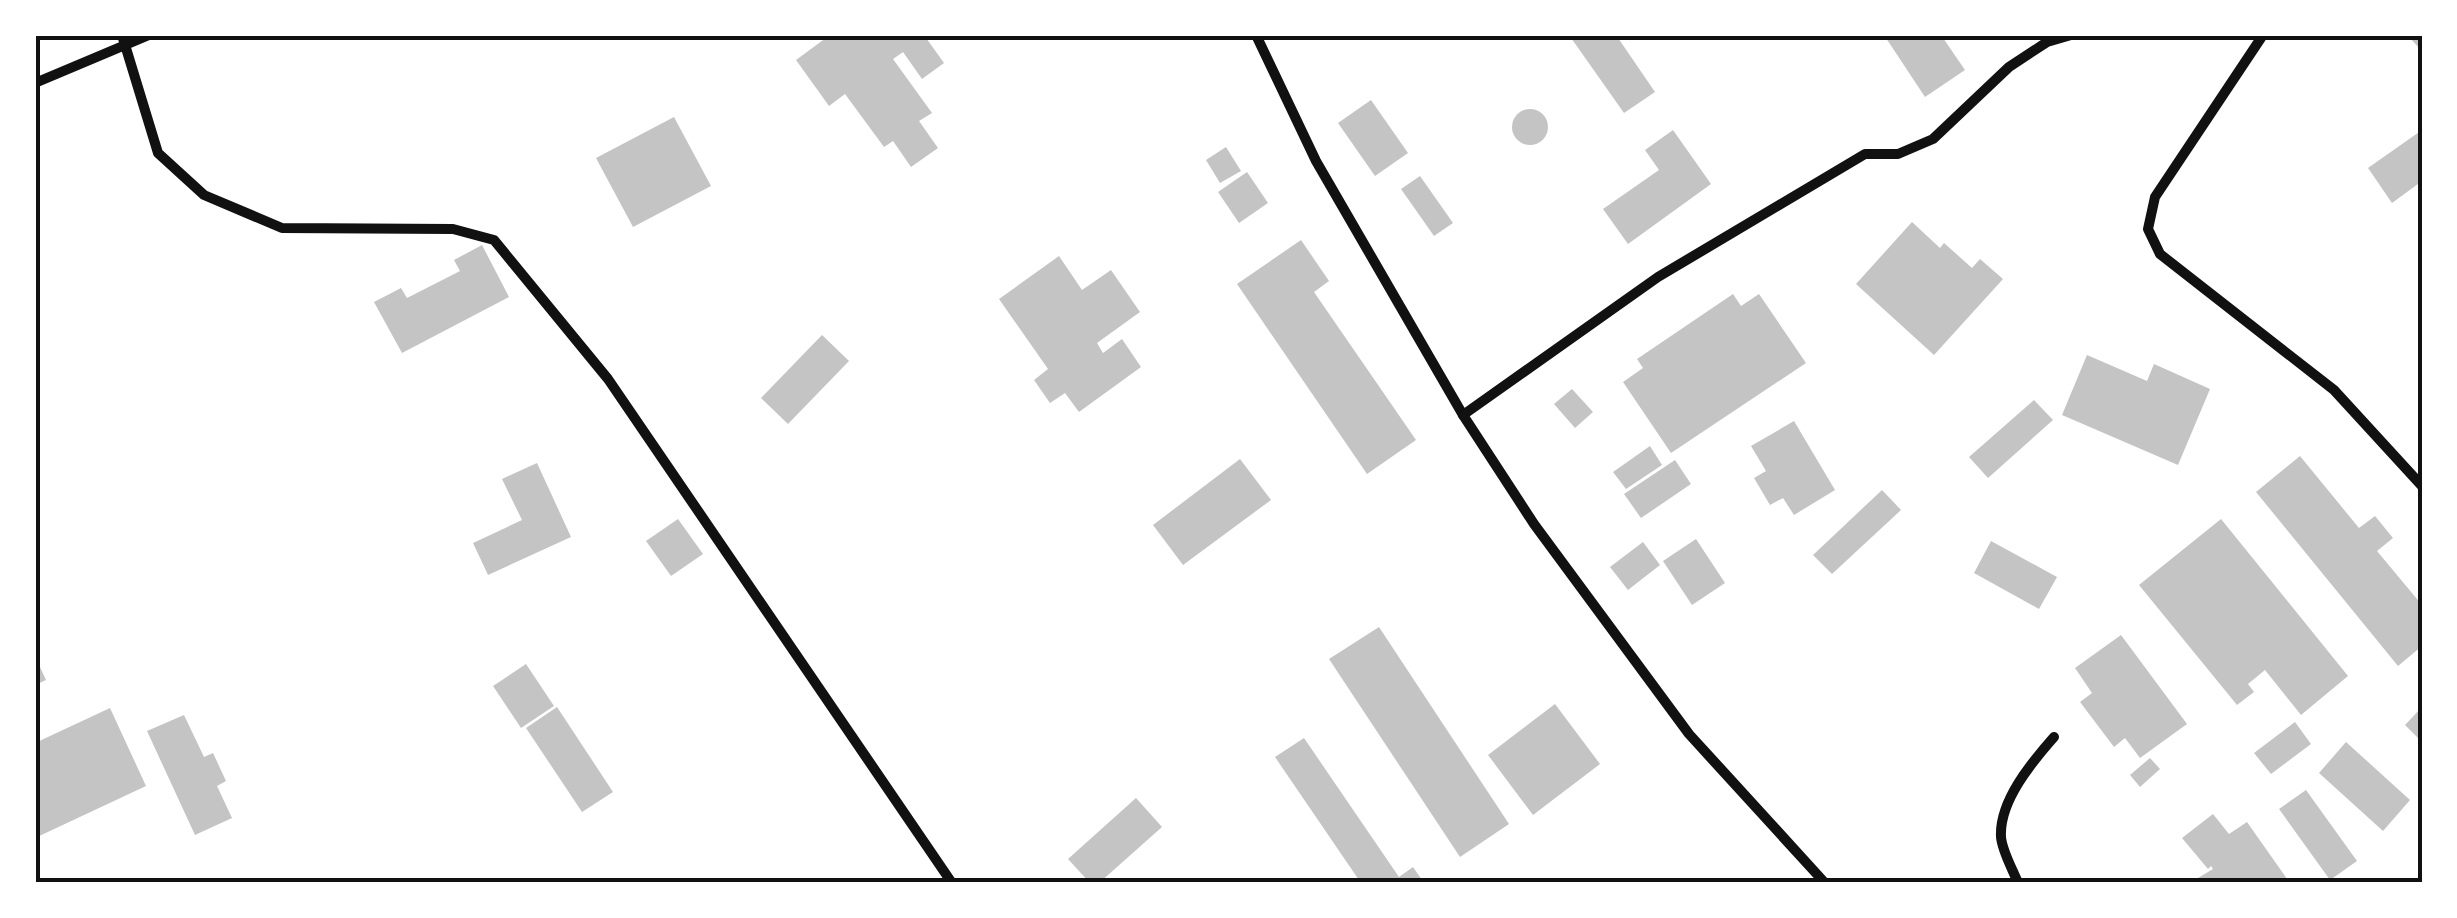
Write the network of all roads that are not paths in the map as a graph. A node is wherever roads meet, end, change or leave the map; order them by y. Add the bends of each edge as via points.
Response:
1 (149, 35) edge
2 (1256, 35) edge
3 (2072, 35) edge
4 (2263, 35) edge
5 (124, 40) edge
6 (35, 83) edge
7 (1464, 415) junction
8 (2422, 486) edge
9 (2054, 738) dead end
10 (952, 883) edge
11 (1825, 883) edge
12 (2018, 883) edge

1 - 5 street
2 - 7 street via 1316,161
3 - 7 street via 2047,42 2009,67 1933,139 1898,154 1864,154 1658,277
4 - 8 street via 2156,197 2148,229 2160,254 2334,390
5 - 6 street
5 - 10 street via 158,153 204,195 282,228 453,230 494,240 608,379
7 - 11 street via 1534,524 1689,734
9 - 12 street via 2008,805 2001,838

